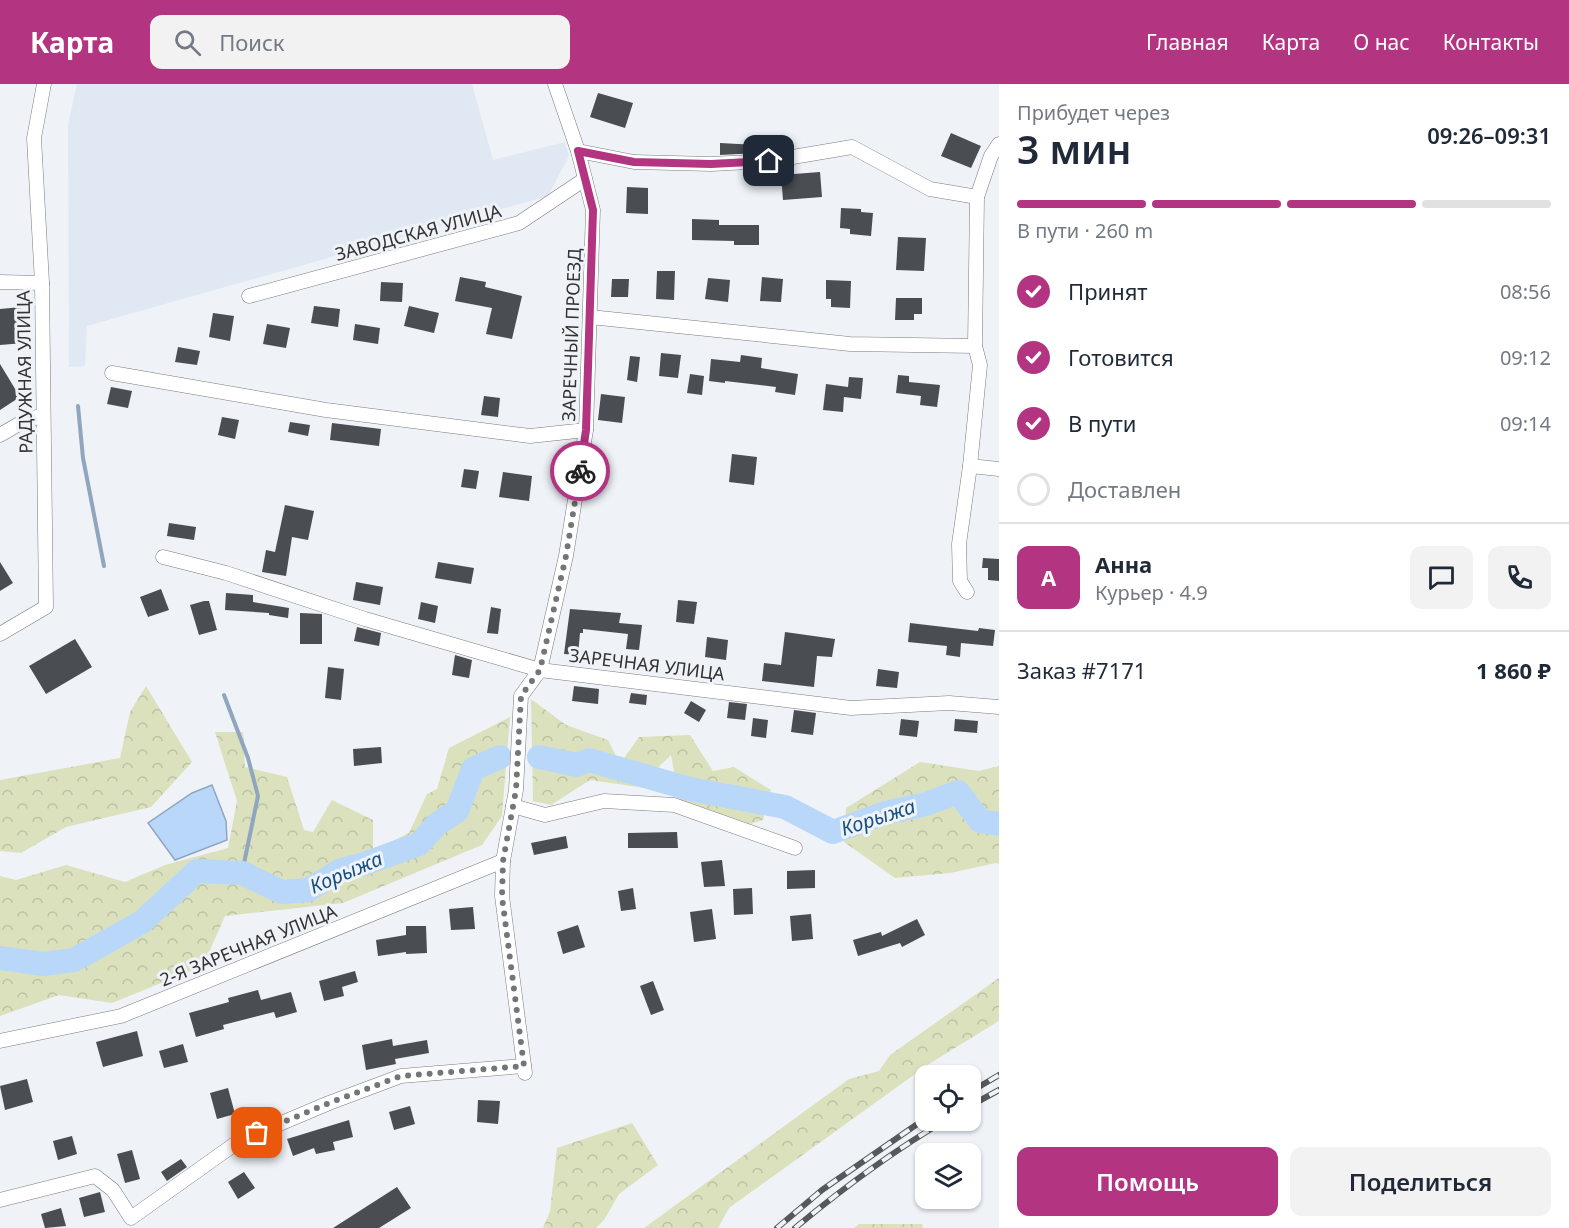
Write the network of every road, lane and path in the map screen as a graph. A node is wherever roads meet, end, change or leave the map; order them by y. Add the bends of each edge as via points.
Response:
1 (44, 84) edge
2 (555, 84) edge
3 (999, 144) edge
4 (578, 151) junction
5 (585, 179) junction
6 (977, 197) junction
7 (0, 282) edge
8 (42, 283) junction
9 (249, 296) dead end
10 (590, 317) junction
11 (975, 346) junction
12 (112, 373) dead end
13 (42, 415) junction
14 (586, 430) junction
15 (0, 435) edge
16 (970, 466) junction
17 (999, 469) edge
18 (163, 557) dead end
19 (967, 592) dead end
20 (0, 634) edge
21 (540, 670) junction
22 (999, 707) edge
23 (513, 806) junction
24 (795, 848) dead end
25 (503, 861) junction
26 (0, 1041) edge
27 (0, 1200) edge
28 (134, 1223) edge

1 - 8 street, РАДУЖНАЯ УЛИЦА via 34,138
2 - 4 street, ЗАРЕЧНЫЙ ПРОЕЗД
3 - 6 street
4 - 5 street, ЗАРЕЧНЫЙ ПРОЕЗД
4 - 6 street via 634,162 711,164 769,161 852,147 930,189
5 - 9 street, ЗАВОДСКАЯ УЛИЦА via 519,223
5 - 10 street, ЗАРЕЧНЫЙ ПРОЕЗД via 593,210
6 - 11 street
7 - 8 street
8 - 13 street, РАДУЖНАЯ УЛИЦА
10 - 11 street via 850,344
10 - 14 street, ЗАРЕЧНЫЙ ПРОЕЗД
11 - 16 street via 980,364
12 - 14 street via 326,410 530,436
13 - 15 street
13 - 20 street, РАДУЖНАЯ УЛИЦА via 46,607
14 - 21 street, ЗАРЕЧНЫЙ ПРОЕЗД via 566,556
16 - 17 street
16 - 19 street via 959,544 960,581
18 - 21 street, ЗАРЕЧНАЯ УЛИЦА
21 - 22 street, ЗАРЕЧНАЯ УЛИЦА via 851,708 949,703
21 - 23 street via 521,696
23 - 24 street via 545,815 604,801 674,805
23 - 25 street
25 - 26 street, 2-Я ЗАРЕЧНАЯ УЛИЦА via 121,1016
25 - 28 street via 502,897 525,1069 401,1076 329,1103 239,1141
27 - 28 street via 95,1176 113,1190

